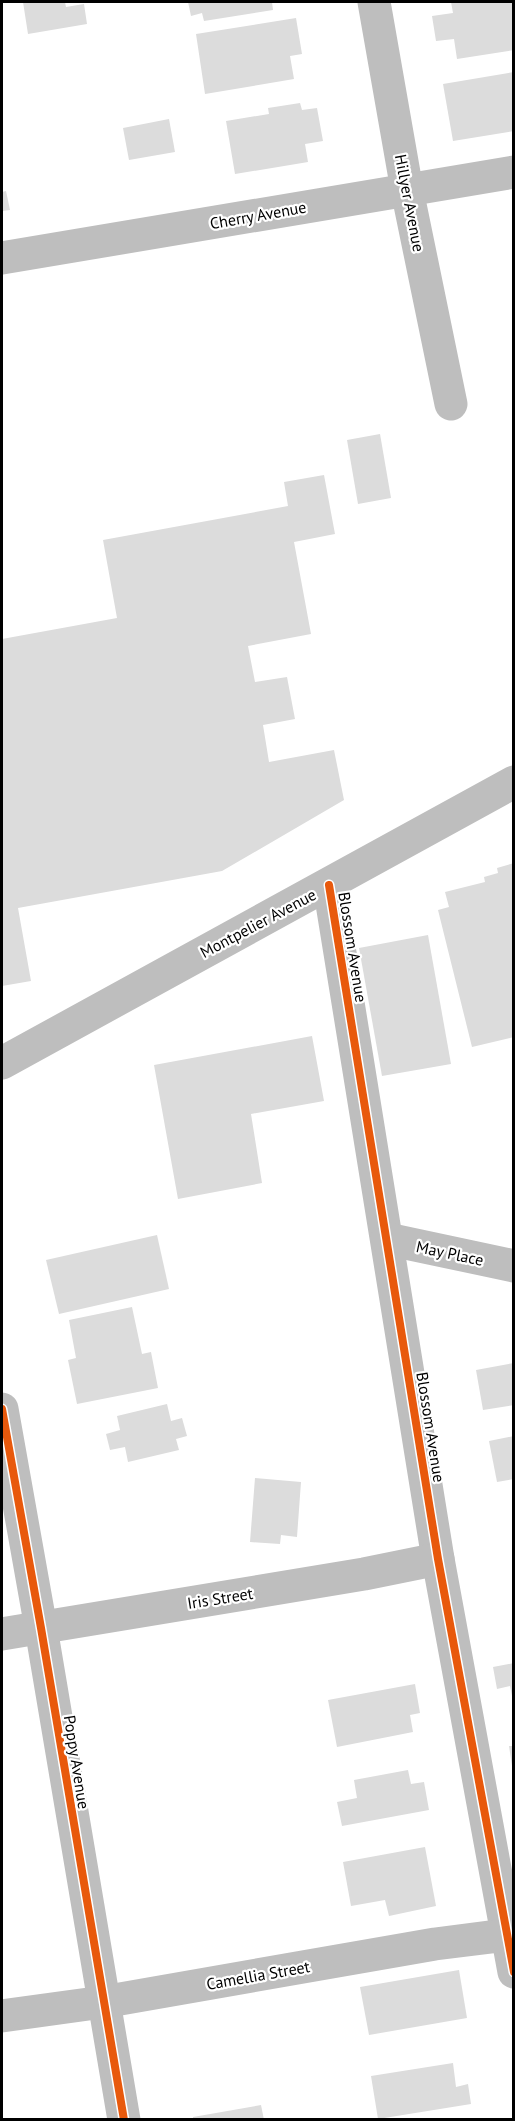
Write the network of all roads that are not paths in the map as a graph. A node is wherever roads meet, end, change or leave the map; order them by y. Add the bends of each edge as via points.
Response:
1 (374, 2) edge
2 (513, 172) edge
3 (407, 190) junction
4 (2, 258) edge
5 (451, 404) dead end
6 (513, 782) edge
7 (329, 885) junction
8 (2, 1063) edge
9 (387, 1239) junction
10 (513, 1266) edge
11 (2, 1409) edge
12 (438, 1559) junction
13 (41, 1628) junction
14 (2, 1634) edge
15 (510, 1935) edge
16 (513, 1972) edge
17 (103, 2002) junction
18 (2, 2016) edge
19 (124, 2120) edge

1 - 3 street, Hillyer Avenue
2 - 3 street, Cherry Avenue
3 - 4 street, Cherry Avenue
3 - 5 street, Hillyer Avenue
6 - 7 street, Montpelier Avenue
7 - 8 street, Montpelier Avenue
7 - 9 street, Blossom Avenue
9 - 10 street, May Place
9 - 12 street, Blossom Avenue
11 - 13 street, Poppy Avenue
12 - 13 street, Iris Street
12 - 15 street, Blossom Avenue
13 - 14 street, Iris Street
13 - 17 street, Poppy Avenue
15 - 16 street, Blossom Avenue
15 - 17 street, Camellia Street via 435,1944
17 - 18 street, Camellia Street
17 - 19 street, Poppy Avenue

